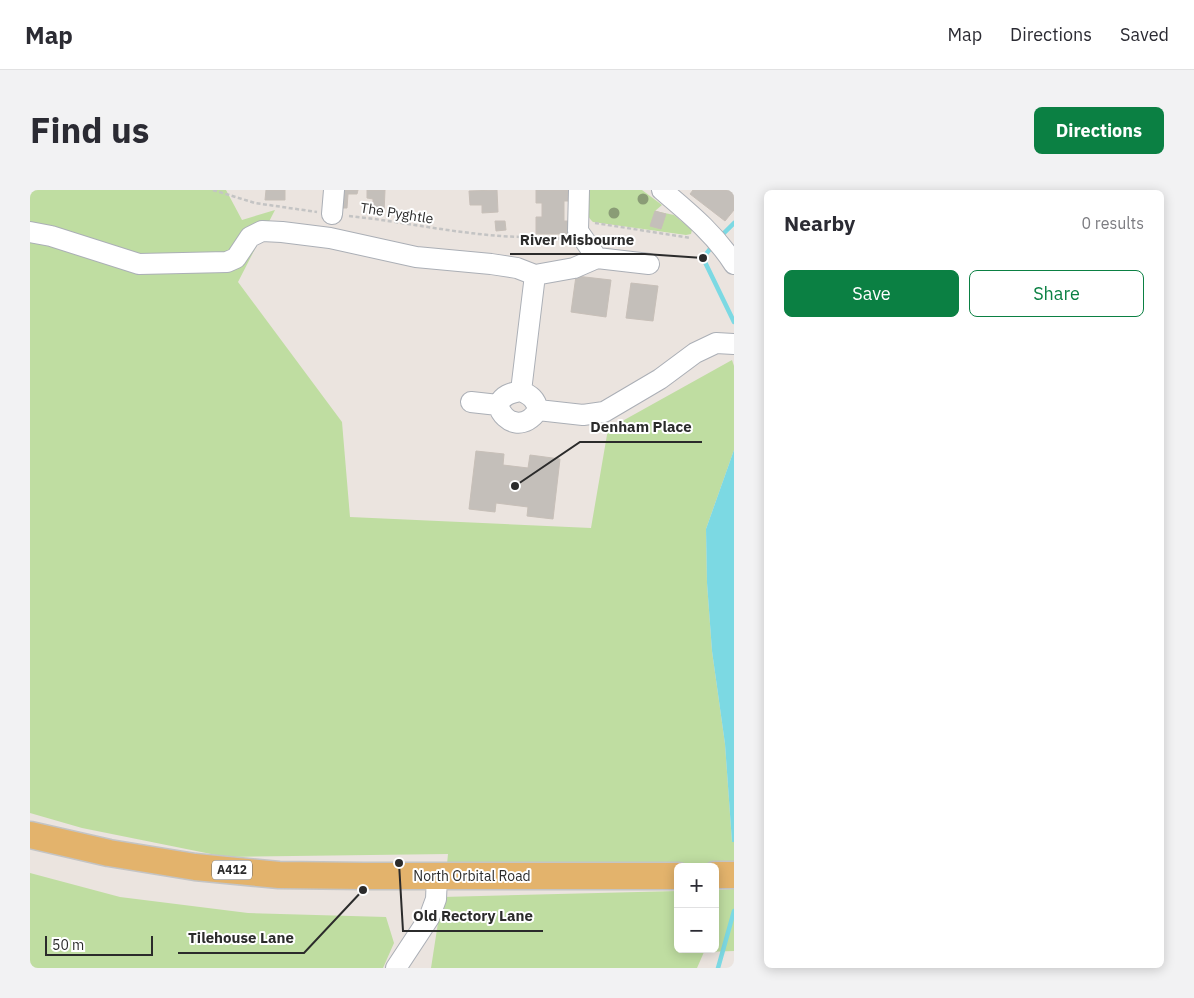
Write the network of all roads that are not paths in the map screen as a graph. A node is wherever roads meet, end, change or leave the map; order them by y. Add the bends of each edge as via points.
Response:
1 (334, 190) edge
2 (579, 190) edge
3 (662, 190) edge
4 (332, 214) road end
5 (30, 232) edge
6 (597, 258) junction
7 (649, 264) dead end
8 (734, 264) edge
9 (535, 275) junction
10 (734, 344) edge
11 (521, 391) junction
12 (471, 402) dead end
13 (498, 405) junction
14 (538, 410) junction
15 (30, 835) edge
16 (437, 876) junction
17 (674, 876) edge
18 (396, 968) edge

1 - 4 street
2 - 6 street via 578,228
3 - 8 street
5 - 9 street via 139,264 227,262 236,258 250,237 262,231 330,238 416,257 516,268
6 - 7 street
6 - 9 street via 574,268
9 - 11 street
10 - 14 street via 716,343 695,353 660,379 604,412 583,415
11 - 13 street via 502,397
11 - 14 street via 533,398
12 - 13 street
13 - 14 street via 501,413 517,423 533,418
15 - 16 main road, North Orbital Road / A412 via 109,853 196,867 279,875
16 - 17 main road, North Orbital Road / A412
16 - 18 street via 436,899 428,918

